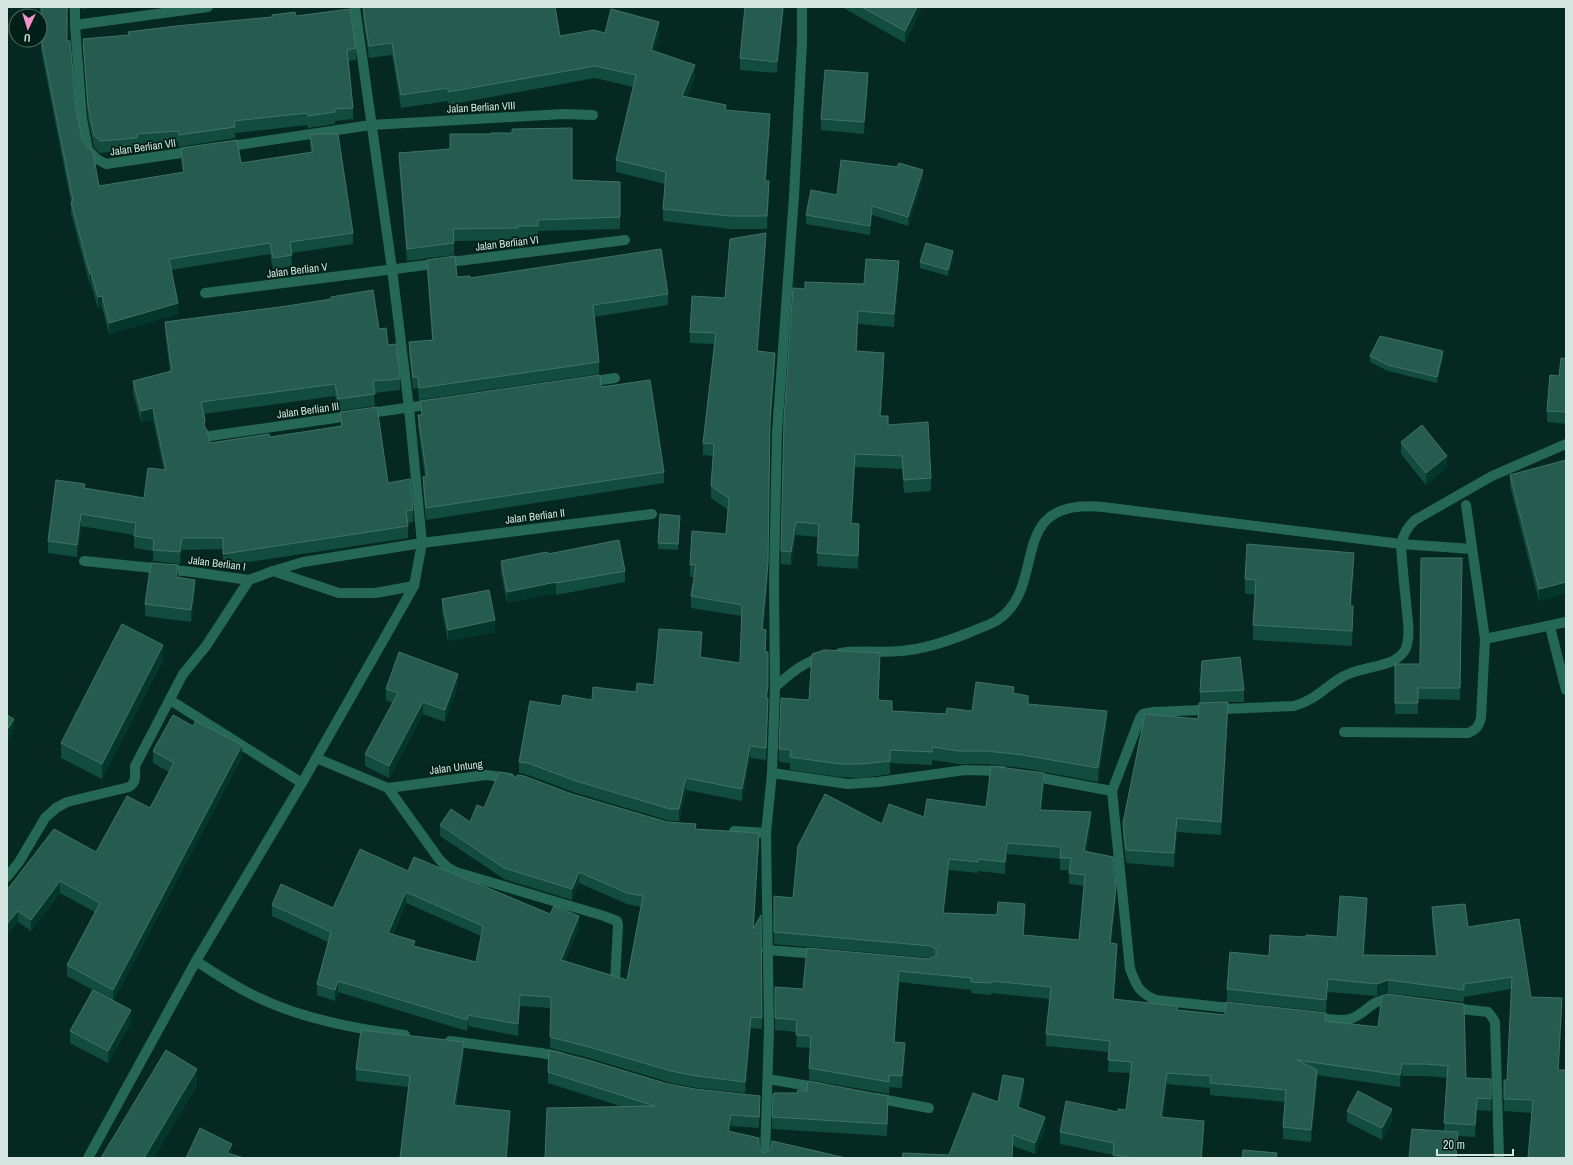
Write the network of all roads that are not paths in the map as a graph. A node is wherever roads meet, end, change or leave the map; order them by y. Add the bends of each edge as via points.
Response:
1 (75, 7) edge
2 (208, 7) edge
3 (355, 7) edge
4 (802, 7) edge
5 (75, 25) junction
6 (593, 115) dead end
7 (371, 125) junction
8 (625, 240) dead end
9 (392, 270) junction
10 (205, 294) dead end
11 (615, 378) dead end
12 (577, 383) edge
13 (440, 403) edge
14 (409, 408) junction
15 (210, 436) edge
16 (1566, 444) edge
17 (1466, 505) dead end
18 (652, 514) dead end
19 (422, 543) junction
20 (1401, 544) junction
21 (1472, 549) junction
22 (84, 561) dead end
23 (272, 571) junction
24 (249, 580) junction
25 (414, 586) junction
26 (1566, 622) edge
27 (1550, 627) junction
28 (1485, 639) junction
29 (775, 687) junction
30 (1566, 690) edge
31 (170, 700) junction
32 (1344, 732) dead end
33 (316, 758) junction
34 (772, 773) junction
35 (521, 780) edge
36 (302, 783) junction
37 (388, 788) junction
38 (1112, 791) junction
39 (721, 831) edge
40 (766, 833) junction
41 (7, 877) edge
42 (767, 950) junction
43 (829, 955) edge
44 (196, 962) junction
45 (615, 981) edge
46 (1402, 1001) edge
47 (1441, 1006) edge
48 (1249, 1010) edge
49 (1303, 1016) edge
50 (417, 1037) edge
51 (440, 1040) edge
52 (569, 1060) edge
53 (768, 1079) junction
54 (830, 1090) edge
55 (868, 1097) edge
56 (753, 1100) edge
57 (768, 1102) junction
58 (929, 1108) dead end
59 (88, 1158) edge
60 (765, 1158) edge
61 (1499, 1158) edge

1 - 5 street, Jalan Berlian VII
2 - 5 street
3 - 7 street
4 - 29 street via 794,196 777,432
5 - 7 street, Jalan Berlian VII via 82,119 88,150 106,164
6 - 7 street, Jalan Berlian VIII via 563,114
7 - 9 street
8 - 9 street, Jalan Berlian VI
9 - 10 street, Jalan Berlian V
9 - 14 street
11 - 12 street
13 - 14 street, Jalan Berlian III
14 - 15 street, Jalan Berlian III
14 - 19 street
16 - 20 street via 1492,476 1415,520 1408,526
17 - 21 street
18 - 19 street, Jalan Berlian II
19 - 23 street, Jalan Berlian II via 303,562
19 - 25 street
20 - 21 street
20 - 29 street via 1086,505 1071,507 1056,513 1037,533 1018,598 1009,610 996,620 930,647 900,652 851,652 814,659 799,666
20 - 38 street via 1408,631 1405,649 1400,656 1392,661 1346,675 1316,697 1294,706 1143,714
21 - 28 street
22 - 24 street, Jalan Berlian I
23 - 24 street, Jalan Berlian I
23 - 25 street via 339,593 375,593
24 - 31 street via 206,646 183,674
25 - 33 street
26 - 27 street
27 - 28 street
27 - 30 street
28 - 32 street via 1481,718 1474,731
29 - 34 street
31 - 36 street
31 - 41 street via 135,766 132,784 67,802 56,808 46,818
33 - 36 street
33 - 37 street
34 - 38 street via 848,784 965,770 1019,774
34 - 40 street
35 - 37 street, Jalan Untung via 486,775
36 - 44 street
37 - 45 street via 439,859 456,872 617,922
38 - 48 street via 1129,963 1138,988 1145,996 1156,1000
39 - 40 street
40 - 42 street
42 - 43 street
42 - 53 street
44 - 50 street via 236,986 281,1008 343,1024
44 - 59 street
46 - 49 street via 1379,1001 1350,1019
47 - 61 street via 1488,1012 1495,1022
51 - 52 street via 541,1053
53 - 54 street
53 - 57 street
55 - 58 street
56 - 57 street
57 - 60 street

